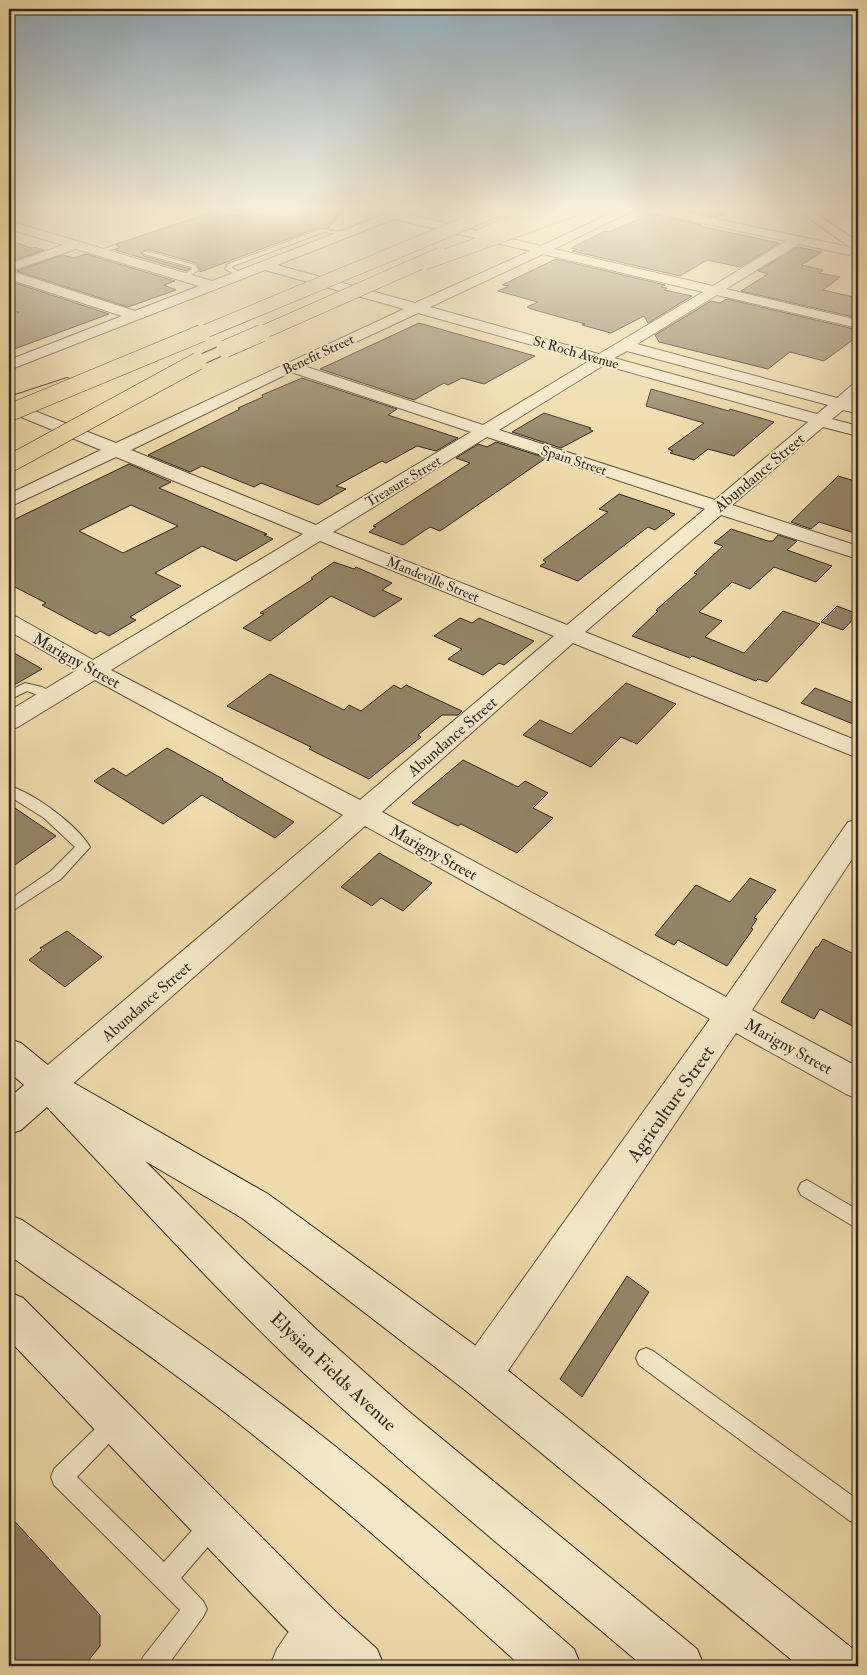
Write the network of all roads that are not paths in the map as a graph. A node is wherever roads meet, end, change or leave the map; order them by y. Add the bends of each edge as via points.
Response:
1 (47, 287) edge
2 (210, 287) edge
3 (297, 287) edge
4 (342, 287) edge
5 (365, 287) edge
6 (463, 287) edge
7 (695, 287) edge
8 (723, 287) edge
9 (425, 291) dead end
10 (715, 292) junction
11 (444, 296) junction
12 (463, 301) dead end
13 (418, 308) junction
14 (136, 316) junction
15 (858, 324) edge
16 (605, 340) dead end
17 (624, 346) junction
18 (602, 359) junction
19 (135, 360) junction
20 (198, 361) junction
21 (9, 365) edge
22 (290, 367) junction
23 (858, 388) edge
24 (9, 404) edge
25 (849, 407) edge
26 (9, 413) edge
27 (820, 420) junction
28 (485, 430) junction
29 (858, 431) edge
30 (18, 442) dead end
31 (117, 449) junction
32 (9, 464) edge
33 (9, 501) edge
34 (718, 507) junction
35 (318, 533) junction
36 (858, 553) edge
37 (9, 622) edge
38 (570, 634) junction
39 (94, 670) junction
40 (9, 696) edge
41 (51, 696) junction
42 (9, 722) edge
43 (858, 750) edge
44 (9, 790) edge
45 (362, 813) junction
46 (858, 829) edge
47 (9, 907) edge
48 (731, 1015) junction
49 (9, 1053) edge
50 (858, 1084) edge
51 (48, 1086) junction
52 (9, 1118) edge
53 (807, 1189) dead end
54 (858, 1220) edge
55 (9, 1233) edge
56 (9, 1312) edge
57 (646, 1358) dead end
58 (480, 1375) junction
59 (116, 1422) junction
60 (858, 1513) edge
61 (215, 1522) junction
62 (165, 1579) junction
63 (319, 1629) junction
64 (152, 1666) edge
65 (294, 1666) edge
66 (360, 1666) edge
67 (557, 1666) edge
68 (680, 1666) edge
69 (836, 1666) edge

1 - 14 street
2 - 14 street
3 - 19 highway, bridge
4 - 13 street, St Roch Avenue
5 - 20 highway, bridge
6 - 11 street, Benefit Street
7 - 10 street
8 - 10 street, Treasure Street
9 - 11 street
10 - 15 street
10 - 17 street, Treasure Street
11 - 12 street
11 - 13 street, Benefit Street
13 - 18 street, St Roch Avenue
13 - 22 street, Benefit Street
14 - 21 street
16 - 17 street, St Roch Avenue
17 - 18 street, Treasure Street
17 - 25 street, St Roch Avenue
18 - 27 street, St Roch Avenue
18 - 28 street, Treasure Street
19 - 24 highway, bridge
19 - 26 highway, bridge
20 - 30 highway, bridge
20 - 32 highway, bridge
22 - 28 street, Spain Street
22 - 31 street, Benefit Street
23 - 25 street, Abundance Street
24 - 31 street, Mandeville Street
25 - 27 street, Abundance Street
27 - 29 street, St Roch Avenue
27 - 34 street, Abundance Street
28 - 34 street, Spain Street
28 - 35 street, Treasure Street
31 - 33 street, Benefit Street
31 - 35 street, Mandeville Street
34 - 36 street, Spain Street
34 - 38 street, Abundance Street
35 - 38 street, Mandeville Street
35 - 39 street, Treasure Street
37 - 39 street, Marigny Street
38 - 43 street, Mandeville Street
38 - 45 street, Abundance Street
39 - 41 street, Treasure Street
39 - 45 street, Marigny Street
40 - 41 lane via 25,687
41 - 42 street, Treasure Street
44 - 47 lane via 70,831 83,847 56,875
45 - 48 street, Marigny Street
45 - 51 street, Abundance Street
46 - 48 street, Agriculture Street
48 - 50 street, Marigny Street
48 - 58 street, Agriculture Street
49 - 51 street, Elysian Fields Avenue
51 - 52 street, Abundance Street
51 - 58 street via 255,1206
51 - 68 street, Elysian Fields Avenue via 303,1344 392,1425
53 - 54 lane
55 - 67 street via 161,1339 261,1415 457,1577
56 - 59 street
57 - 60 lane
58 - 69 street
59 - 61 street
59 - 62 lane via 62,1477
61 - 62 lane
61 - 63 street
62 - 64 lane via 195,1609
63 - 65 street
63 - 66 street

